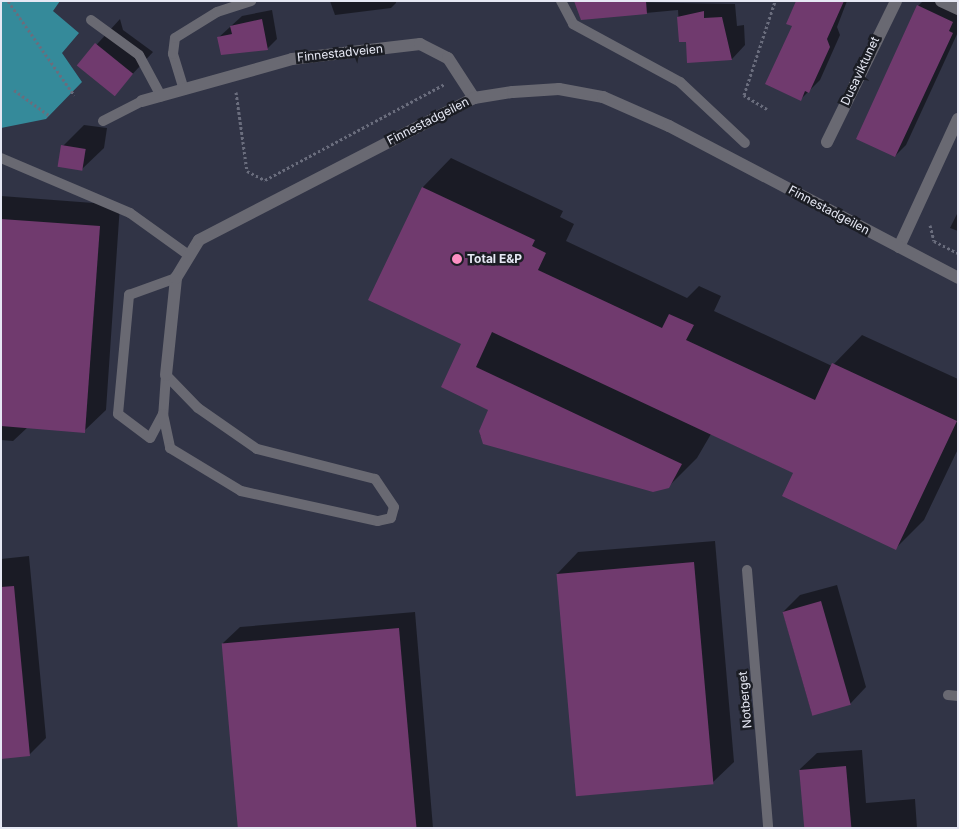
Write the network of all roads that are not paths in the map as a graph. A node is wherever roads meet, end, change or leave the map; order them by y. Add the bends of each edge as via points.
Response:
1 (251, 1) edge
2 (561, 1) edge
3 (896, 1) edge
4 (941, 1) edge
5 (958, 9) edge
6 (91, 20) dead end
7 (184, 90) junction
8 (161, 96) junction
9 (474, 98) junction
10 (142, 101) joint
11 (958, 119) edge
12 (103, 121) dead end
13 (827, 142) dead end
14 (746, 143) dead end
15 (1, 158) edge
16 (899, 248) junction
17 (187, 254) junction
18 (176, 278) junction
19 (958, 278) edge
20 (166, 375) junction
21 (163, 414) junction
22 (747, 570) dead end
23 (768, 828) edge

1 - 7 lane via 217,12 176,38 173,54
2 - 14 lane via 573,24 680,82
3 - 13 street, Dusaviktunet
4 - 5 street
6 - 8 lane via 139,55
7 - 8 street, Finnestadveien
7 - 9 street, Finnestadveien via 292,59 420,44 439,50
8 - 10 street, Finnestadveien
9 - 16 street, Finnestadgeilen via 559,89 603,97 669,126
9 - 17 street, Finnestadgeilen via 199,240
10 - 12 lane
11 - 16 street
15 - 17 lane via 130,213
16 - 19 street, Finnestadgeilen
17 - 18 street, Finnestadgeilen
18 - 20 street, Finnestadgeilen
18 - 21 lane via 129,295 118,414 150,438
20 - 21 lane
20 - 21 lane via 198,408 257,449 375,479 394,507 391,518 378,521 241,491 170,448
22 - 23 lane, Notberget

